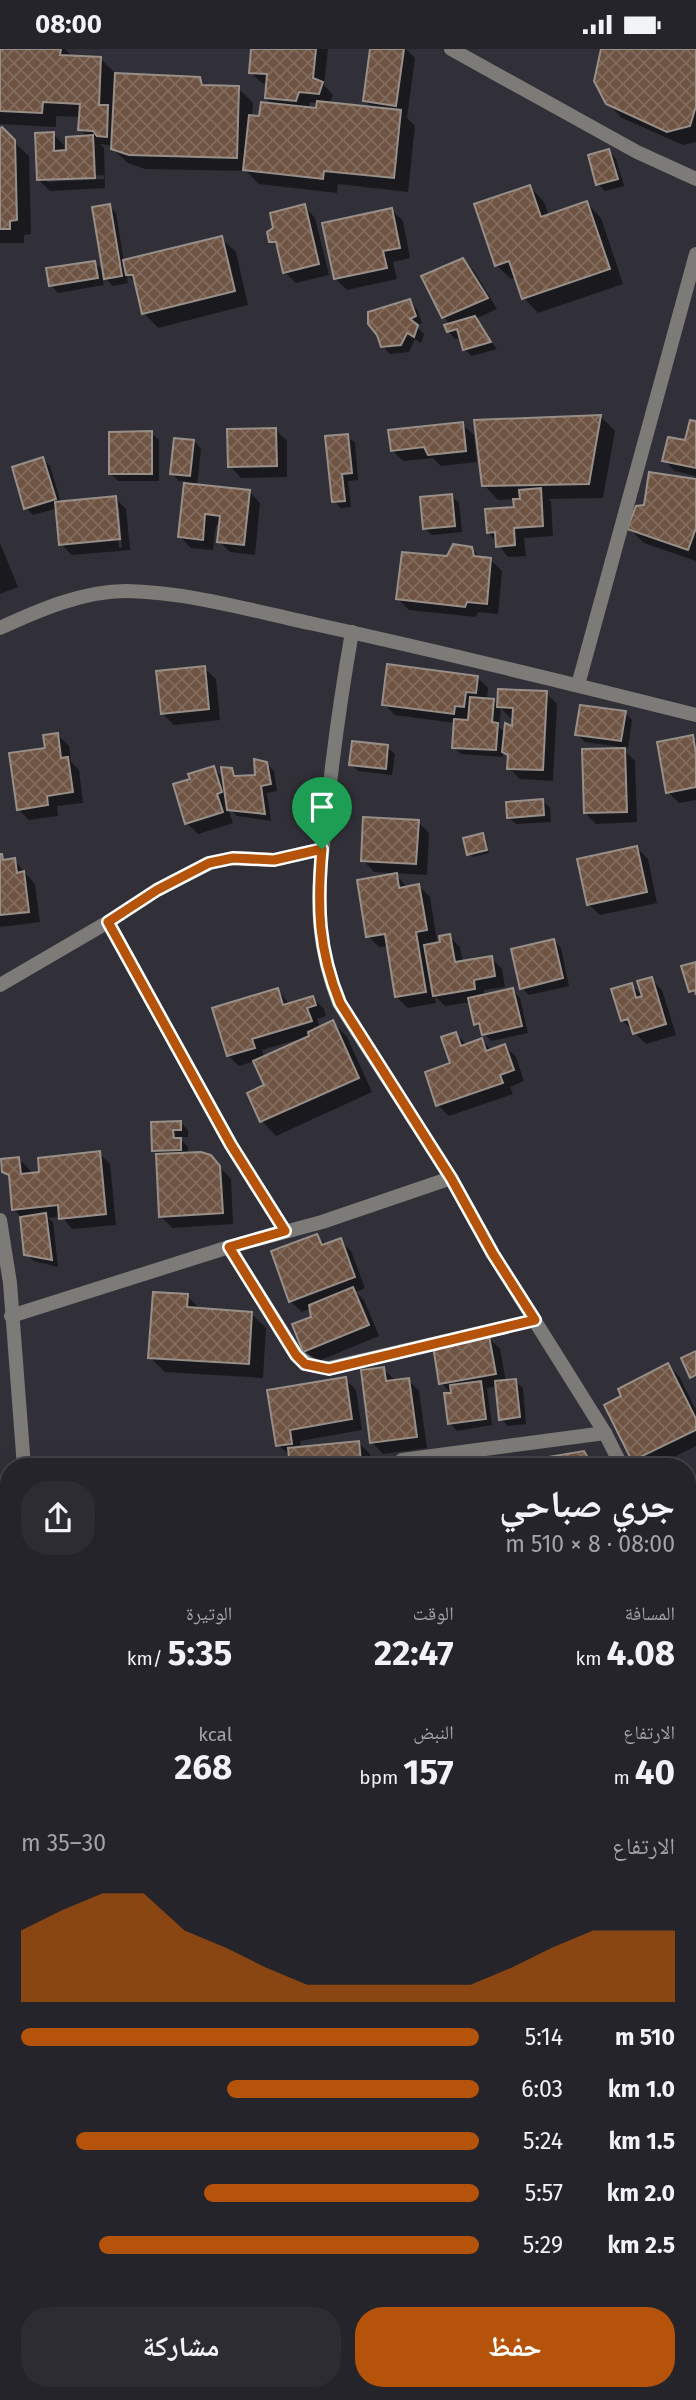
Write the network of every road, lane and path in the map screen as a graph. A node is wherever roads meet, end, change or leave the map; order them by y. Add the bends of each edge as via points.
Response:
1 (451, 49) edge
2 (696, 179) edge
3 (696, 254) edge
4 (0, 628) edge
5 (352, 632) junction
6 (578, 685) junction
7 (696, 715) edge
8 (322, 849) junction
9 (108, 922) junction
10 (0, 985) edge
11 (451, 1178) junction
12 (0, 1220) edge
13 (285, 1231) junction
14 (2, 1243) edge
15 (229, 1247) junction
16 (11, 1315) junction
17 (535, 1320) junction
18 (605, 1433) junction
19 (23, 1458) edge
20 (417, 1458) edge
21 (618, 1458) edge

1 - 2 street via 637,152
3 - 6 street
4 - 5 street via 93,594 126,591 175,596
5 - 6 street
5 - 8 street via 337,714
6 - 7 street
8 - 9 street via 274,860 233,858 209,863
8 - 11 street via 318,914 328,975 340,1003
9 - 10 street
9 - 13 street via 231,1145
11 - 13 street
11 - 17 street
12 - 14 street
13 - 15 street
14 - 16 street
15 - 16 street
15 - 17 street via 296,1355 317,1367 329,1369
16 - 19 street
17 - 18 street
18 - 20 street
18 - 21 street

